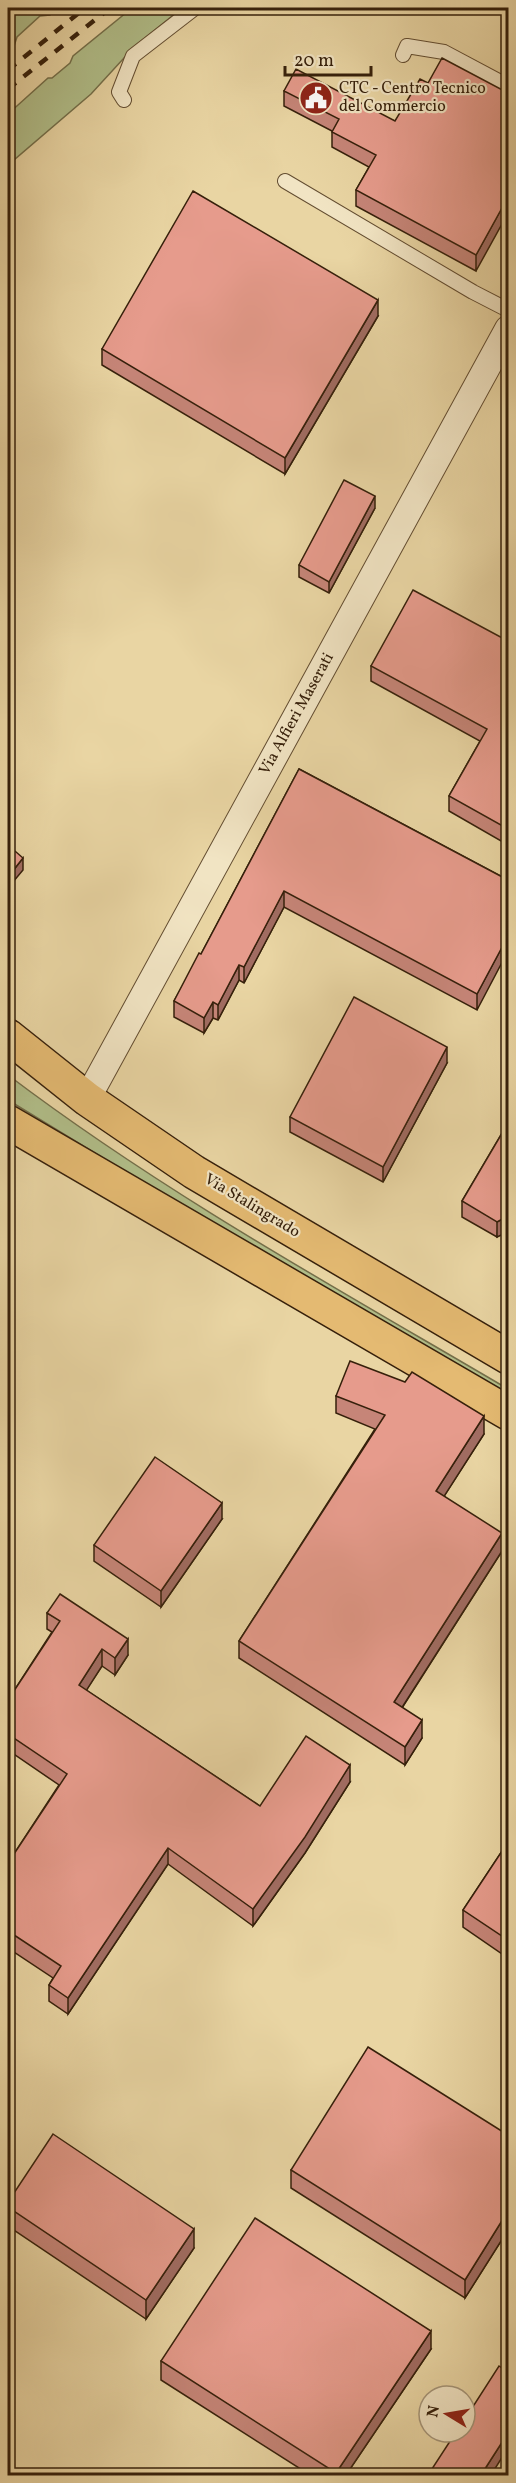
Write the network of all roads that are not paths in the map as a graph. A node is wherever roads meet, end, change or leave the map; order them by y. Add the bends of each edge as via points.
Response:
1 (195, 8) edge
2 (403, 55) dead end
3 (508, 86) edge
4 (124, 100) dead end
5 (285, 182) dead end
6 (508, 310) edge
7 (508, 329) edge
8 (8, 1035) edge
9 (87, 1099) junction
10 (8, 1122) edge
11 (508, 1357) edge
12 (508, 1413) edge

1 - 4 lane via 132,56 119,92
2 - 3 lane via 407,46 444,52
5 - 6 lane
7 - 9 street, Via Alfieri Maserati
8 - 9 main road, Via Stalingrado
9 - 11 main road, Via Stalingrado via 194,1172
10 - 12 main road

